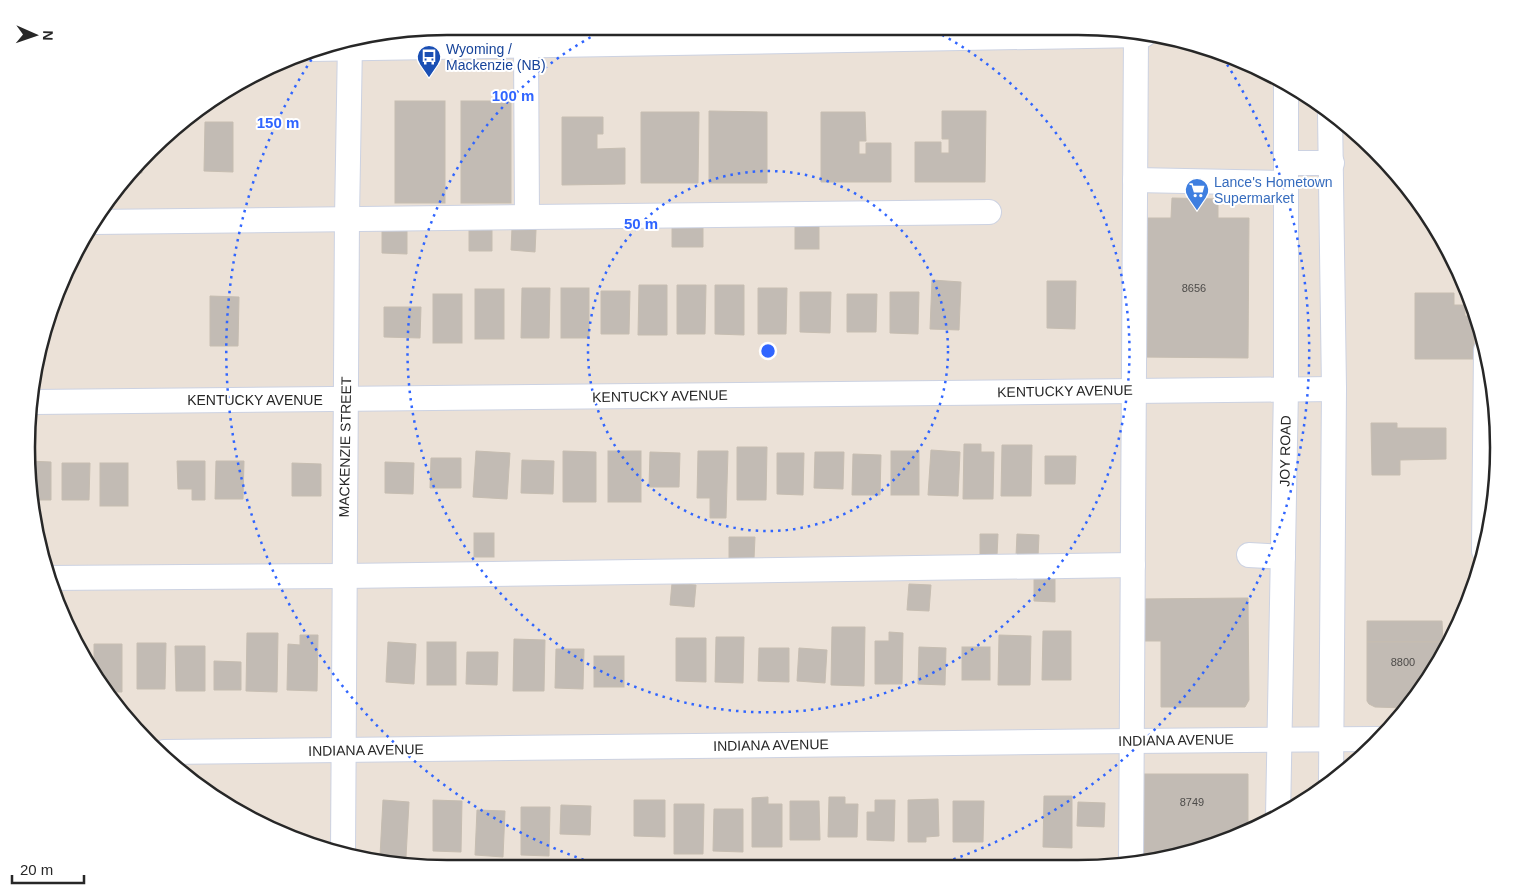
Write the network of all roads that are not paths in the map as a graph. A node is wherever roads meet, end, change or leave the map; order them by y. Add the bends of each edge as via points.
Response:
1 (1098, 36) edge
2 (1140, 40) edge
3 (350, 46) edge
4 (354, 46) edge
5 (526, 46) junction
6 (1286, 91) edge
7 (1330, 121) edge
8 (1332, 163) junction
9 (1286, 173) junction
10 (1135, 180) junction
11 (989, 212) dead end
12 (527, 217) junction
13 (347, 218) junction
14 (102, 222) edge
15 (1334, 388) junction
16 (1286, 389) junction
17 (1134, 390) junction
18 (1486, 391) edge
19 (346, 400) junction
20 (38, 402) edge
21 (1484, 512) edge
22 (1249, 555) dead end
23 (1136, 556) junction
24 (1283, 557) junction
25 (344, 576) junction
26 (56, 578) edge
27 (1279, 739) junction
28 (1331, 739) junction
29 (1132, 740) junction
30 (1368, 740) edge
31 (343, 751) junction
32 (170, 752) edge
33 (1331, 773) edge
34 (1278, 808) edge
35 (343, 846) edge
36 (1131, 856) edge

1 - 5 street
2 - 10 street
3 - 13 street, MACKENZIE STREET
4 - 5 street
5 - 12 street
6 - 9 street, JOY ROAD
7 - 8 street
8 - 9 street
8 - 15 street
9 - 10 street
9 - 16 street, JOY ROAD
10 - 17 street
11 - 12 street
12 - 13 street
13 - 14 street
13 - 19 street, MACKENZIE STREET
15 - 16 street, KENTUCKY AVENUE
15 - 28 street
16 - 17 street, KENTUCKY AVENUE
16 - 24 street, JOY ROAD
17 - 19 street, KENTUCKY AVENUE
17 - 23 street
18 - 21 street
19 - 20 street, KENTUCKY AVENUE
19 - 25 street, MACKENZIE STREET
22 - 24 street
23 - 25 street
23 - 29 street
24 - 27 street, JOY ROAD
25 - 26 street
25 - 31 street, MACKENZIE STREET
27 - 28 street, INDIANA AVENUE
27 - 29 street, INDIANA AVENUE
27 - 34 street, JOY ROAD
28 - 30 street, INDIANA AVENUE
28 - 33 street
29 - 31 street, INDIANA AVENUE
29 - 36 street
31 - 32 street, INDIANA AVENUE
31 - 35 street, MACKENZIE STREET

